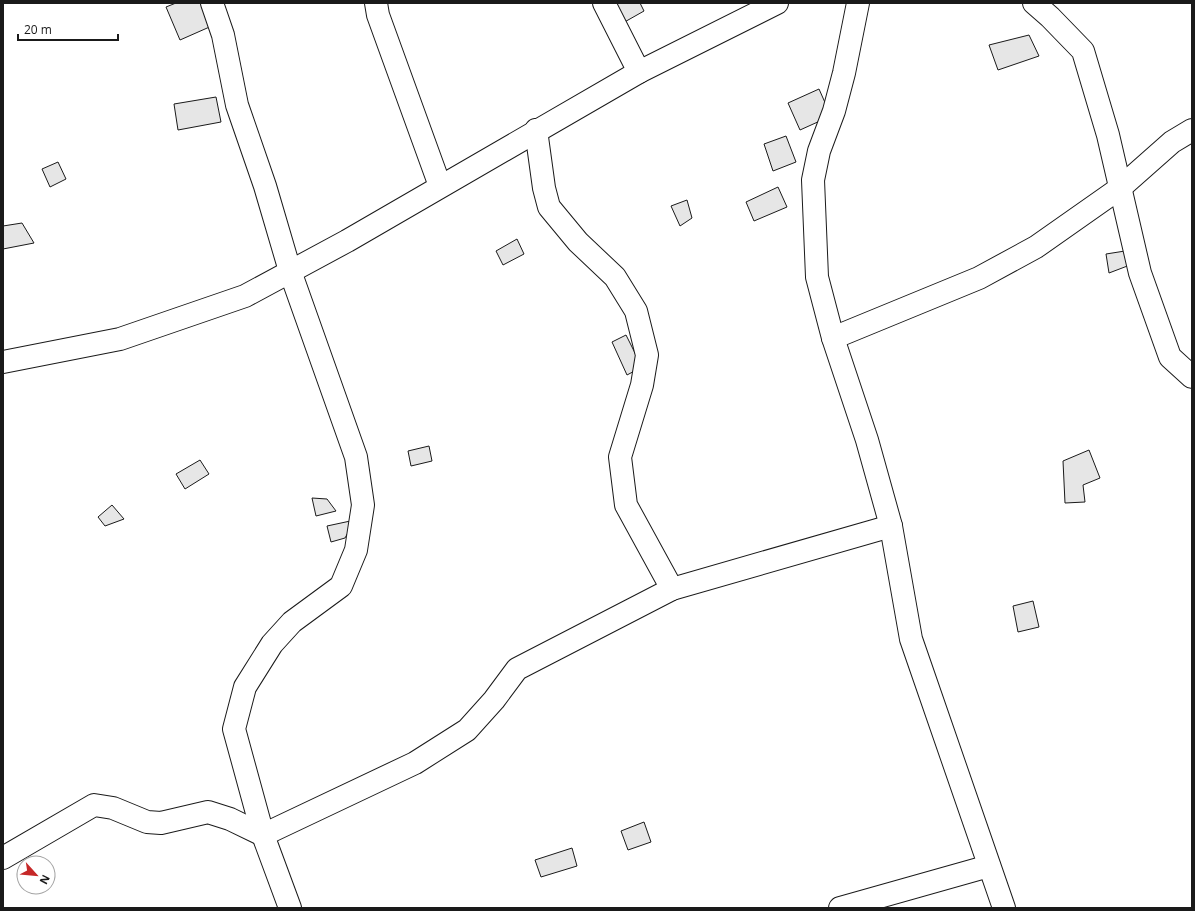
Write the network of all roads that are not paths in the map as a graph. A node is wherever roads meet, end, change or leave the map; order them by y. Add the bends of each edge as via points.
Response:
1 (212, 3) edge
2 (376, 3) edge
3 (604, 3) edge
4 (777, 3) edge
5 (858, 3) edge
6 (1034, 3) edge
7 (639, 72) junction
8 (536, 130) junction
9 (1192, 130) edge
10 (440, 186) junction
11 (1120, 188) junction
12 (290, 271) junction
13 (833, 338) junction
14 (3, 362) edge
15 (1192, 377) edge
16 (891, 526) junction
17 (672, 589) junction
18 (263, 835) junction
19 (3, 858) edge
20 (989, 866) junction
21 (290, 908) edge
22 (840, 908) edge
23 (1004, 908) edge

1 - 12 street via 223,35 237,105 265,186
2 - 10 street via 383,30
3 - 7 street
4 - 7 street
5 - 13 street via 844,73 834,111 819,151 813,180 817,277
6 - 11 street via 1083,51 1108,135
7 - 8 street
8 - 10 street
8 - 17 street via 544,188 550,207 578,242 615,277 636,311 647,355 642,385 620,457 626,505
9 - 11 street via 1172,142
10 - 12 street via 347,241
11 - 13 street via 1036,247 979,278
11 - 15 street via 1140,273 1170,357
12 - 14 street via 245,296 120,339
12 - 18 street via 356,457 363,505 356,550 341,586 292,622 272,644 245,687 234,729
13 - 16 street via 867,440
16 - 17 street
16 - 20 street via 911,639
17 - 18 street via 517,670 467,730 415,763
18 - 19 street via 230,819 208,812 161,823 147,822 113,808 94,805
18 - 21 street
20 - 22 street
20 - 23 street

